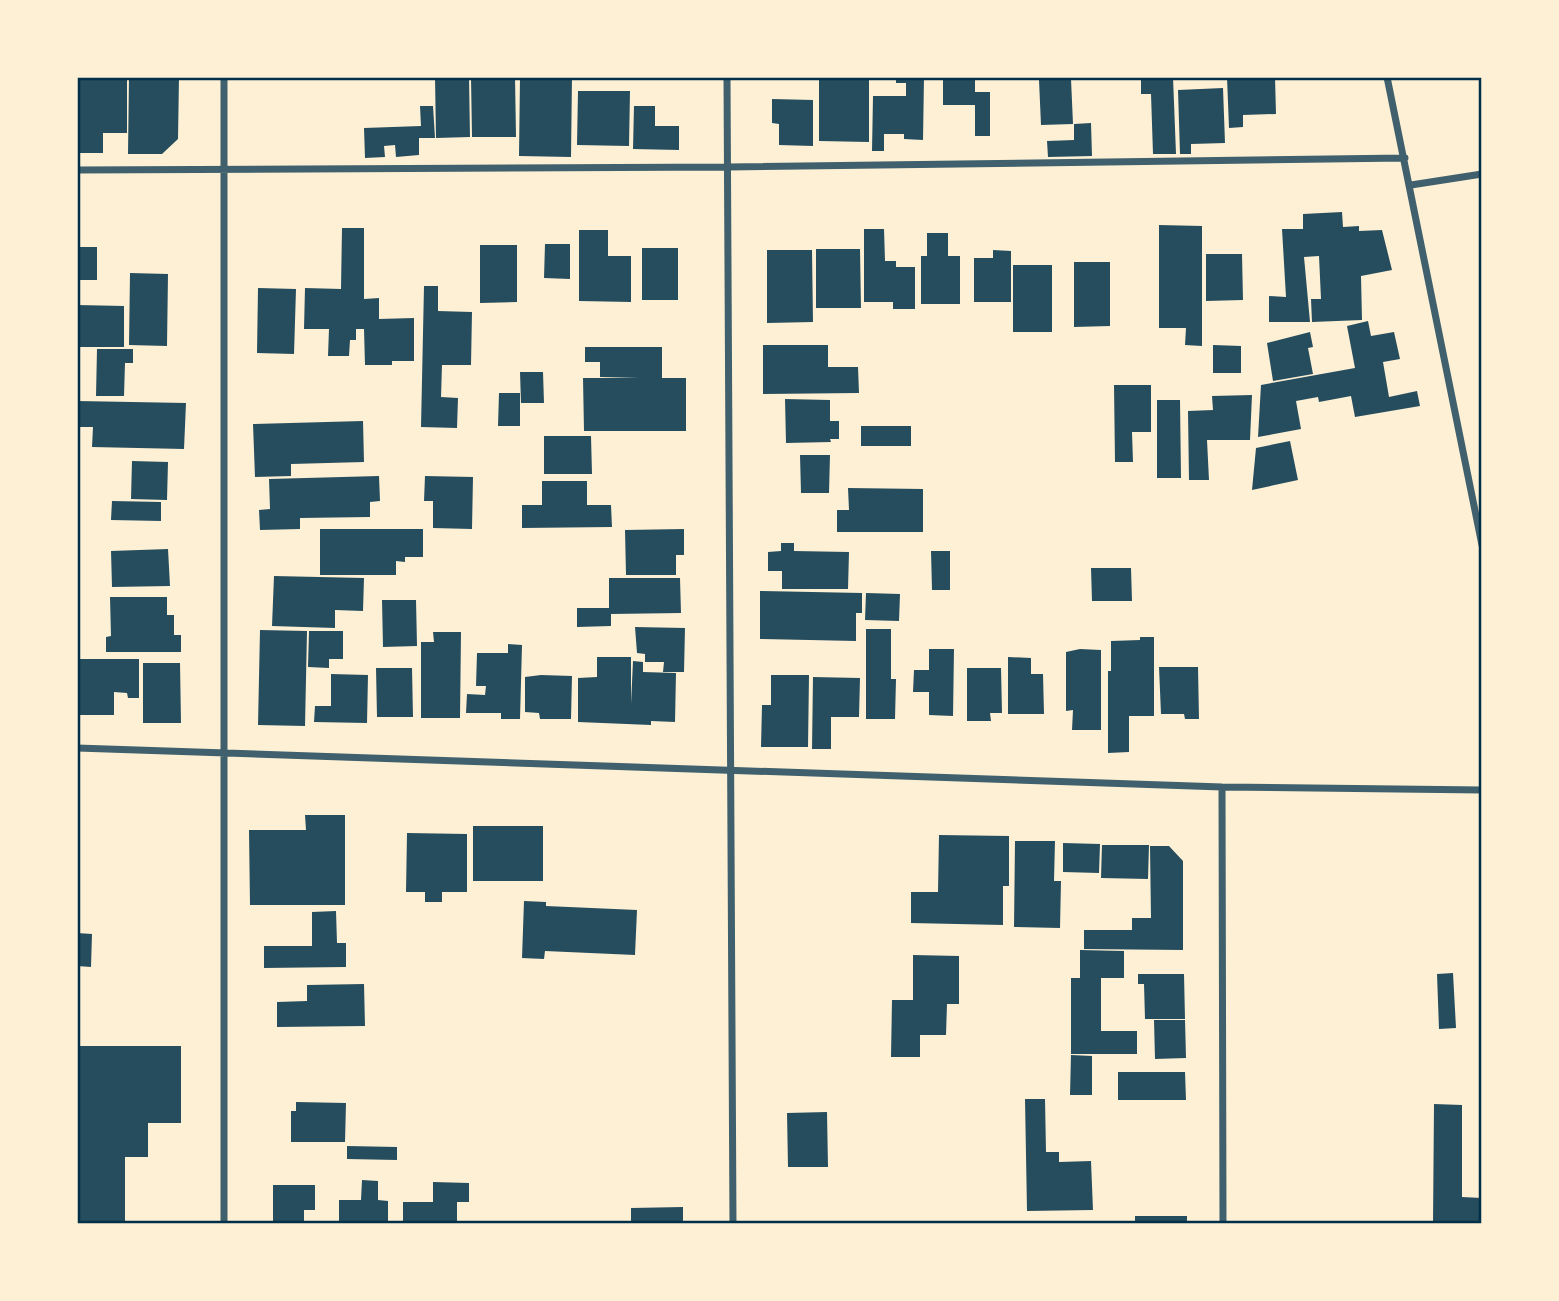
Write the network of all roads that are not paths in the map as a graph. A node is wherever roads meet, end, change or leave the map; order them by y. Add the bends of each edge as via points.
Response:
1 (224, 77) edge
2 (727, 77) edge
3 (1387, 77) edge
4 (1405, 158) junction
5 (729, 167) junction
6 (226, 169) junction
7 (77, 170) edge
8 (1482, 174) edge
9 (1411, 185) junction
10 (1482, 545) edge
11 (77, 748) edge
12 (224, 753) junction
13 (729, 769) junction
14 (1222, 787) junction
15 (1482, 789) edge
16 (223, 1224) edge
17 (733, 1224) edge
18 (1223, 1224) edge

1 - 6 street
2 - 5 street
3 - 4 street
4 - 5 street
4 - 9 street
5 - 6 street
5 - 13 street
6 - 7 street
6 - 12 street
8 - 9 street
9 - 10 street
11 - 12 street
12 - 13 street
12 - 16 street
13 - 14 street
13 - 17 street
14 - 15 street
14 - 18 street

